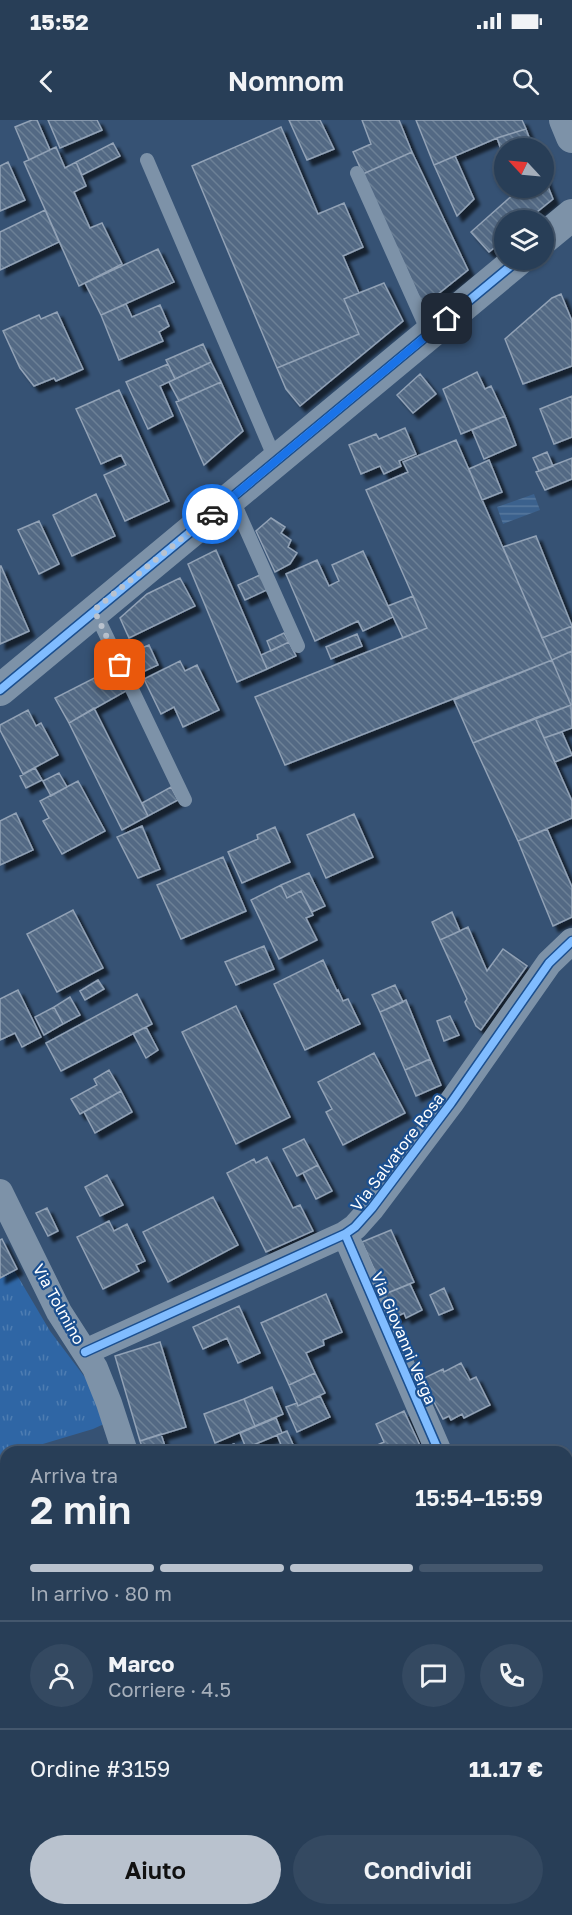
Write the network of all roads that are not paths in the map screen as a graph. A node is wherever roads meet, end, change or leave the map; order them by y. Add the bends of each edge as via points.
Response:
1 (565, 120) edge
2 (572, 137) edge
3 (147, 160) dead end
4 (357, 173) dead end
5 (572, 215) edge
6 (554, 230) edge
7 (506, 270) edge
8 (429, 334) junction
9 (276, 463) junction
10 (232, 498) junction
11 (94, 610) junction
12 (297, 646) dead end
13 (3, 681) edge
14 (185, 800) dead end
15 (572, 941) edge
16 (0, 1192) edge
17 (345, 1234) junction
18 (85, 1352) junction
19 (123, 1446) edge
20 (436, 1446) edge

1 - 2 street
3 - 9 lane
4 - 8 lane
5 - 6 street
7 - 8 street
8 - 9 street
9 - 10 street
10 - 11 street
10 - 12 lane
11 - 13 street
11 - 14 lane
15 - 17 street, Via Salvatore Rosa via 549,963 372,1208
16 - 18 street, Via Tolmino via 60,1312
17 - 18 street, Via Salvatore Rosa
17 - 20 street, Via Giovanni Verga
18 - 19 street, Via Tolmino via 104,1388

